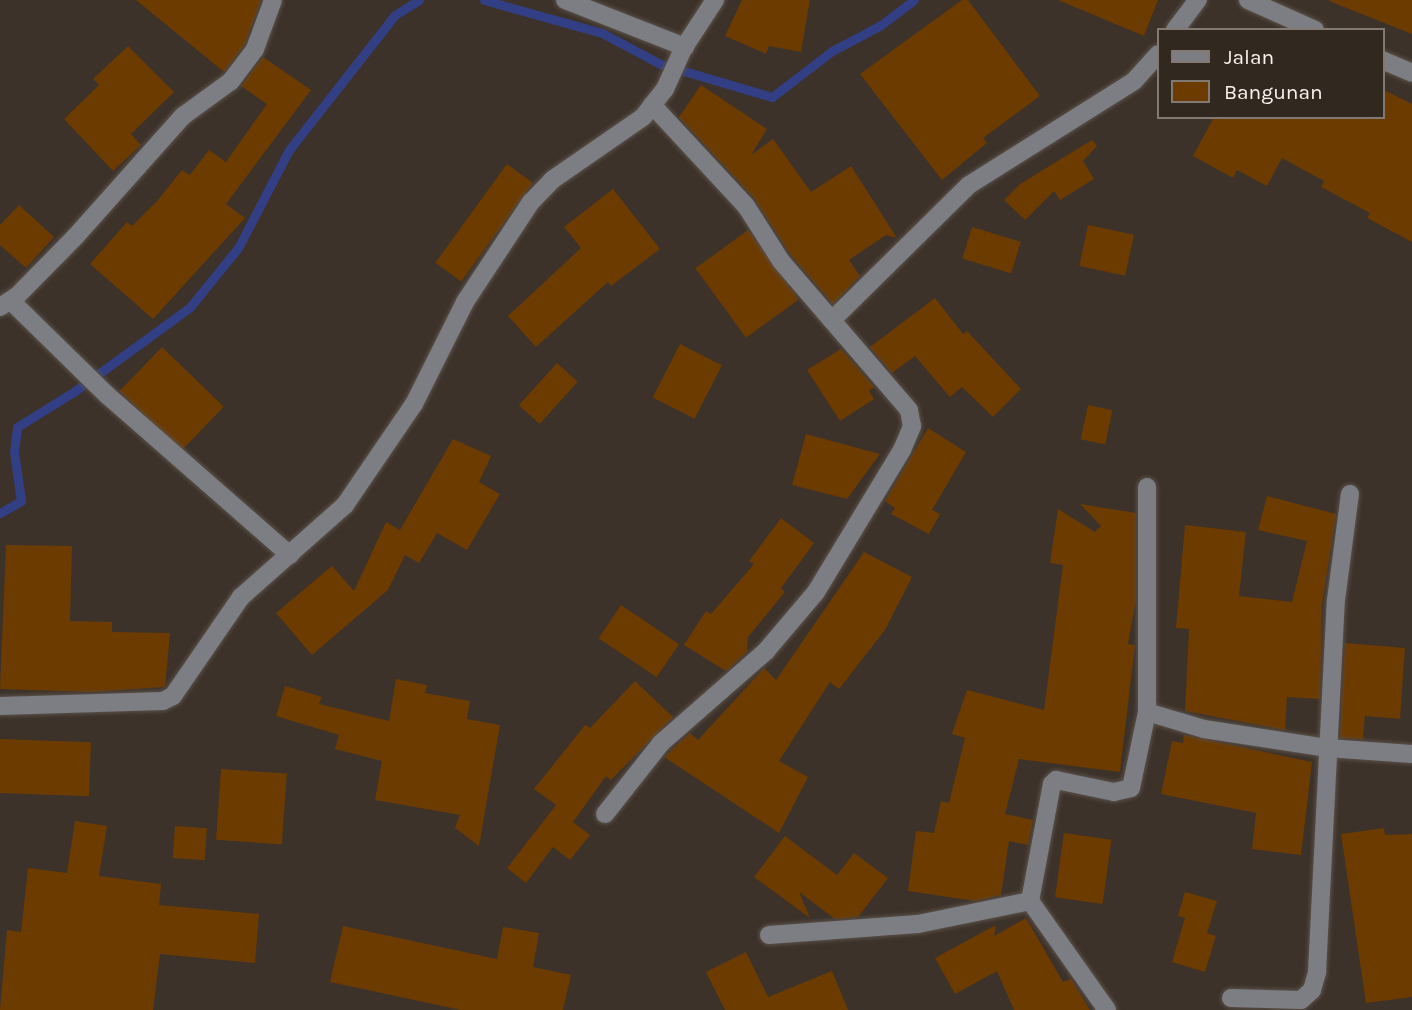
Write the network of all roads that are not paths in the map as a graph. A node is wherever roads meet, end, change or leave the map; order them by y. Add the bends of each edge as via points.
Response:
1 (273, 0) edge
2 (565, 0) edge
3 (715, 0) edge
4 (1198, 0) edge
5 (1248, 0) edge
6 (1177, 28) edge
7 (1311, 28) edge
8 (684, 48) junction
9 (1156, 56) edge
10 (1384, 61) edge
11 (1412, 73) edge
12 (652, 105) junction
13 (5, 304) edge
14 (832, 320) junction
15 (1147, 487) dead end
16 (1350, 494) dead end
17 (290, 555) junction
18 (0, 706) edge
19 (1147, 712) junction
20 (1327, 748) junction
21 (1412, 754) edge
22 (604, 814) dead end
23 (1030, 901) junction
24 (769, 935) dead end
25 (1231, 998) dead end
26 (1107, 1010) edge

1 - 13 street via 255,49 231,81 183,116 76,236
2 - 8 street
3 - 8 street
4 - 6 street
5 - 7 street
8 - 12 street via 665,89
9 - 14 street via 1134,81 969,185
10 - 11 street
12 - 14 street via 746,206 781,261
12 - 17 street via 623,134 552,180 531,202 465,302 414,404 370,469 345,505
13 - 17 street
14 - 22 street via 909,410 912,426 902,450 816,592 766,651 662,743
15 - 19 street
16 - 20 street via 1336,600
17 - 18 street via 241,597 173,696 163,701
19 - 20 street via 1204,729
19 - 23 street via 1131,788 1114,792 1056,780 1052,784
20 - 21 street
20 - 25 street via 1322,897 1312,990 1298,1000
23 - 24 street via 918,924
23 - 26 street

